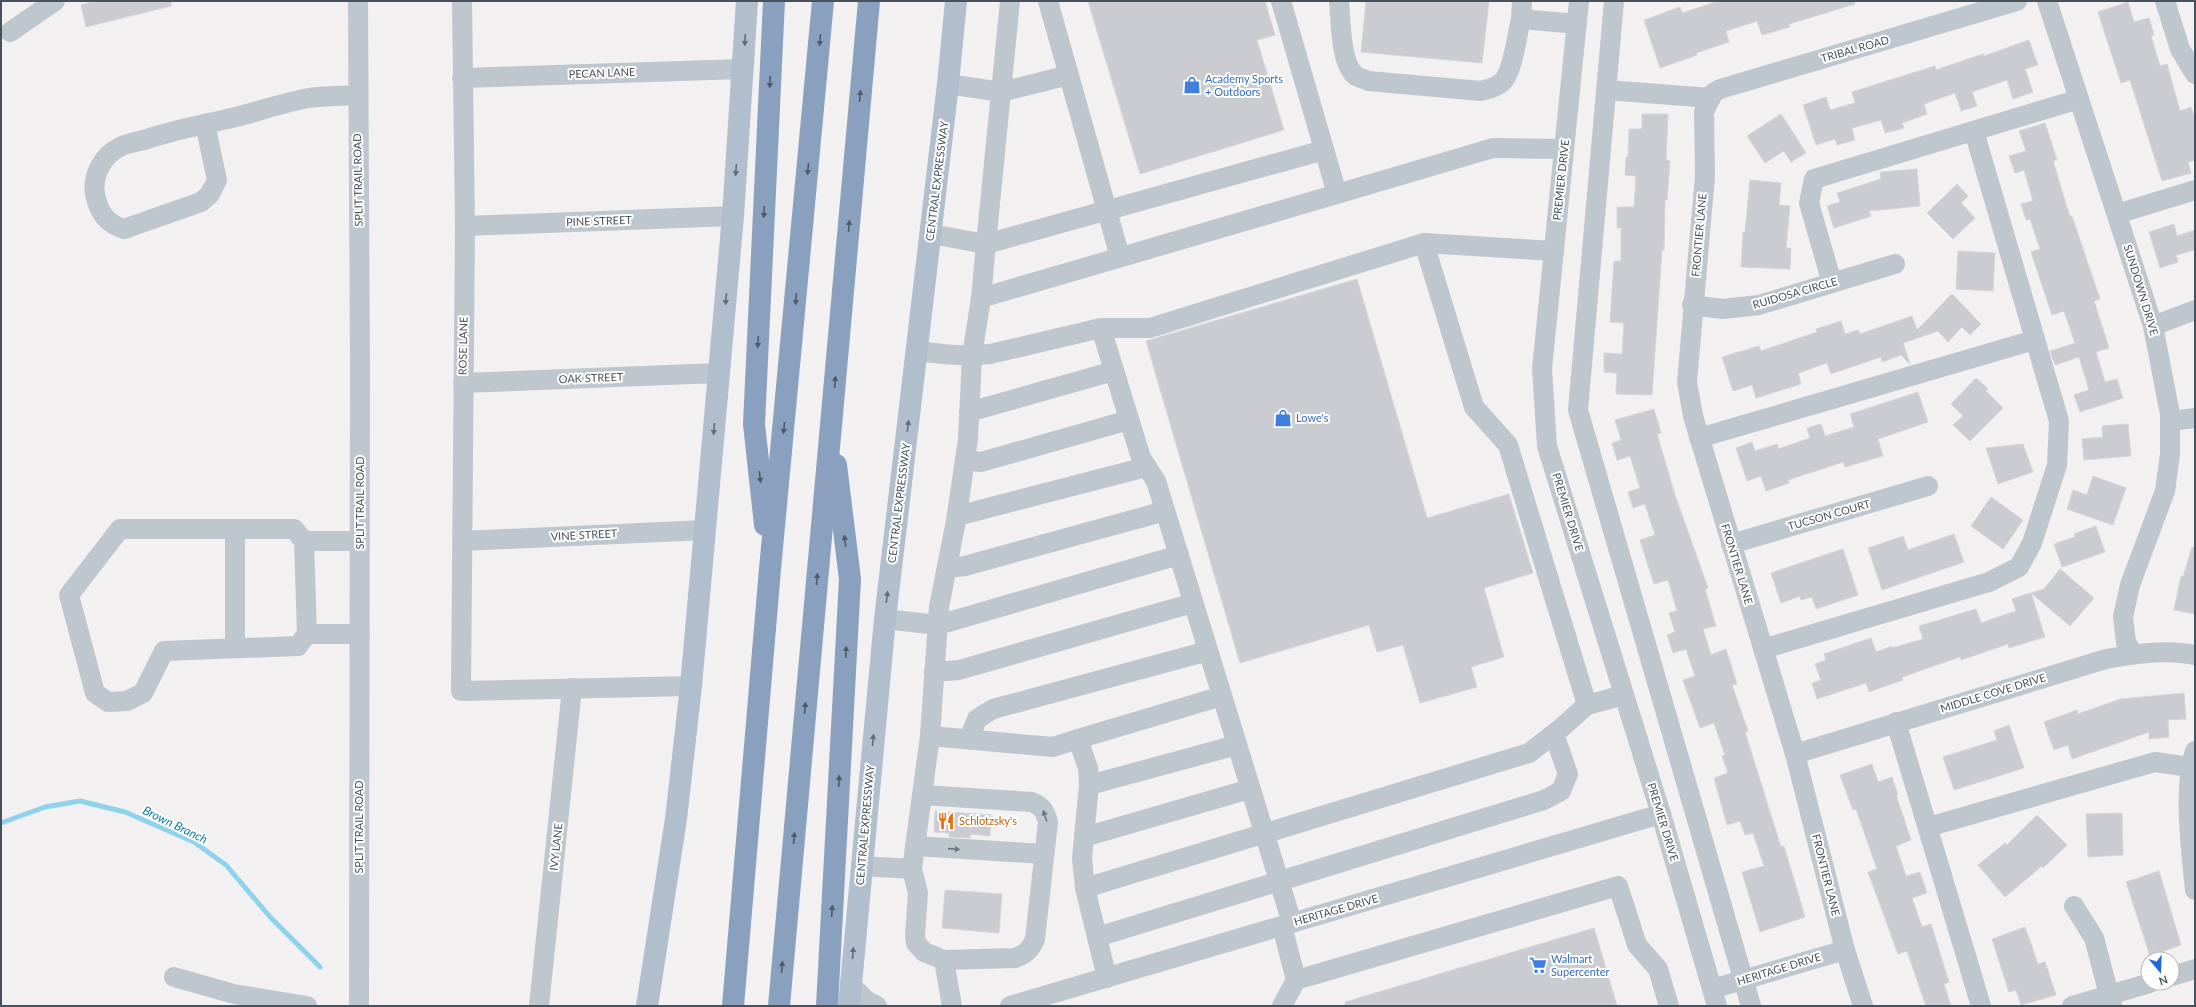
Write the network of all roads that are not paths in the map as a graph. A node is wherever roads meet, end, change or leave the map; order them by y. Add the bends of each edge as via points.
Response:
1 (55, 1) edge
2 (358, 1) edge
3 (462, 1) edge
4 (747, 1) edge
5 (774, 1) edge
6 (823, 1) edge
7 (869, 1) edge
8 (956, 1) edge
9 (1010, 1) edge
10 (1048, 1) edge
11 (1281, 1) edge
12 (1339, 1) edge
13 (1579, 1) edge
14 (2017, 1) edge
15 (2047, 1) edge
16 (2165, 1) edge
17 (1619, 3) edge
18 (1521, 10) edge
19 (1577, 24) junction
20 (10, 32) dead end
21 (743, 68) junction
22 (2195, 74) edge
23 (1069, 76) junction
24 (462, 78) junction
25 (948, 84) junction
26 (1606, 90) junction
27 (1001, 92) junction
28 (357, 95) junction
29 (2079, 99) junction
30 (1707, 105) junction
31 (205, 124) junction
32 (1974, 131) junction
33 (1564, 149) junction
34 (1324, 150) junction
35 (2195, 190) edge
36 (1337, 194) junction
37 (1107, 211) junction
38 (2117, 214) junction
39 (733, 216) junction
40 (465, 226) junction
41 (930, 234) junction
42 (1424, 243) junction
43 (986, 244) junction
44 (1554, 251) junction
45 (1120, 257) junction
46 (1895, 264) dead end
47 (1832, 283) junction
48 (981, 298) junction
49 (1692, 305) junction
50 (2195, 310) edge
51 (2153, 326) junction
52 (1101, 328) junction
53 (2034, 340) junction
54 (917, 351) junction
55 (972, 356) junction
56 (1114, 371) junction
57 (719, 373) junction
58 (462, 383) junction
59 (969, 412) junction
60 (2195, 418) edge
61 (831, 420) junction
62 (1129, 420) junction
63 (2170, 421) junction
64 (1699, 438) junction
65 (965, 460) junction
66 (1146, 467) junction
67 (1928, 486) dead end
68 (1165, 511) junction
69 (957, 516) junction
70 (235, 529) junction
71 (705, 530) junction
72 (304, 541) junction
73 (360, 541) junction
74 (463, 541) junction
75 (1731, 544) junction
76 (1179, 556) junction
77 (947, 568) junction
78 (770, 569) junction
79 (1193, 603) junction
80 (885, 619) junction
81 (938, 625) junction
82 (307, 634) junction
83 (360, 634) junction
84 (235, 648) junction
85 (1763, 649) junction
86 (1208, 650) junction
87 (2132, 654) junction
88 (2195, 656) edge
89 (934, 672) junction
90 (692, 686) junction
91 (572, 688) junction
92 (1624, 695) junction
93 (1222, 696) junction
94 (1587, 705) junction
95 (1896, 722) junction
96 (1554, 734) junction
97 (930, 736) junction
98 (969, 739) junction
99 (1078, 739) junction
100 (1237, 745) junction
101 (1795, 754) junction
102 (2192, 759) edge
103 (1089, 786) junction
104 (1250, 789) junction
105 (922, 795) junction
106 (1661, 814) junction
107 (1928, 827) junction
108 (1264, 834) junction
109 (1084, 837) junction
110 (915, 846) junction
111 (1044, 854) junction
112 (861, 866) junction
113 (912, 869) junction
114 (1279, 881) junction
115 (1085, 888) junction
116 (2195, 890) edge
117 (2074, 906) dead end
118 (1287, 925) junction
119 (1097, 937) junction
120 (1845, 950) junction
121 (944, 960) junction
122 (2195, 969) edge
123 (2180, 974) edge
124 (174, 977) dead end
125 (1107, 978) junction
126 (1296, 980) junction
127 (1744, 980) junction
128 (850, 984) junction
129 (2140, 988) edge
130 (1715, 998) edge
131 (2111, 1001) edge
132 (307, 1006) edge
133 (359, 1006) edge
134 (539, 1006) edge
135 (647, 1006) edge
136 (734, 1006) edge
137 (779, 1006) edge
138 (827, 1006) edge
139 (849, 1006) edge
140 (877, 1006) edge
141 (952, 1006) edge
142 (1010, 1006) edge
143 (1282, 1006) edge
144 (1669, 1006) edge
145 (1752, 1006) edge
146 (1863, 1006) edge
147 (1981, 1006) edge
148 (2072, 1006) edge

1 - 20 street
2 - 28 street, SPLIT TRAIL ROAD
3 - 24 street, ROSE LANE
4 -> 21 main road
5 -> 78 highway via 754,424
6 -> 78 highway
61 -> 7 highway
8 - 25 main road, CENTRAL EXPRESSWAY
9 - 27 street
10 - 23 street
11 - 34 street
12 - 18 street via 1345,56 1357,76 1368,81 1481,91 1502,82 1509,71
13 - 19 street, PREMIER DRIVE
14 - 30 street, TRIBAL ROAD via 1720,89
15 - 29 street, SUNDOWN DRIVE
16 - 22 street via 2180,50
17 - 26 street
18 - 19 street
19 - 33 street, PREMIER DRIVE
21 - 24 street, PECAN LANE
21 -> 39 main road
23 - 27 street
23 - 37 street
24 - 40 street, ROSE LANE
25 - 27 street
25 - 41 main road, CENTRAL EXPRESSWAY
26 - 30 street
26 - 127 street via 1578,410
27 - 43 street
28 - 31 street via 309,98
28 - 73 street, SPLIT TRAIL ROAD
29 - 32 street
29 - 38 street, SUNDOWN DRIVE
30 - 49 street, FRONTIER LANE via 1705,176
31 - 31 street via 173,130 120,147 106,157 97,171 94,188 97,206 104,218 124,229 201,202 210,194 217,180
32 - 47 street via 1814,179 1809,203
32 - 53 street
33 - 36 street via 1493,148
33 - 44 street, PREMIER DRIVE
34 - 36 street
34 - 37 street
35 - 38 street
36 - 45 street
37 - 43 street
37 - 45 street
38 - 51 street, SUNDOWN DRIVE
39 - 40 street, PINE STREET
39 -> 57 main road
40 - 58 street, ROSE LANE
41 - 43 street
41 - 54 main road, CENTRAL EXPRESSWAY
42 - 44 street
42 - 52 street via 1150,328
42 - 94 street via 1474,407 1508,445
43 - 48 street
44 - 92 street, PREMIER DRIVE via 1542,369 1548,446
45 - 48 street
46 - 47 street, RUIDOSA CIRCLE
47 - 49 street, RUIDOSA CIRCLE via 1758,305 1724,309
48 - 55 street
49 - 64 street, FRONTIER LANE via 1687,382
50 - 51 street
51 - 63 street, SUNDOWN DRIVE
52 - 55 street
52 - 56 street
53 - 64 street
53 - 85 street via 2059,421 2057,465 2032,543 2018,567 1989,582
54 - 55 street
80 -> 54 main road, CENTRAL EXPRESSWAY
55 - 59 street
56 - 59 street
56 - 62 street
57 - 58 street, OAK STREET
57 -> 71 main road
58 - 74 street, ROSE LANE
59 - 65 street
60 - 63 street
137 -> 61 highway
138 -> 61 highway via 850,579
62 - 65 street via 981,462
62 - 66 street via 1140,458
63 - 87 street, SUNDOWN DRIVE via 2170,454 2165,491 2130,585 2123,617 2126,642
64 - 75 street, FRONTIER LANE
65 - 69 street
66 - 68 street via 1156,481
66 - 69 street
67 - 75 street, TUCSON COURT
68 - 76 street
68 - 77 street via 965,566
69 - 77 street
70 - 72 street via 294,529
70 - 84 street
70 - 84 street via 120,529 69,595 95,693 108,702 127,701 143,693 164,651
71 - 74 street, VINE STREET
71 - 90 main road
72 - 73 street
72 - 82 street
73 - 83 street, SPLIT TRAIL ROAD
74 - 91 street, ROSE LANE via 461,691
75 - 85 street, FRONTIER LANE
76 - 79 street
76 - 81 street
77 - 81 street
78 - 136 highway
79 - 86 street
79 - 89 street via 959,670
80 - 81 street
112 -> 80 main road, CENTRAL EXPRESSWAY
81 - 89 street
82 - 83 street
82 - 84 street via 298,646
83 - 133 street, SPLIT TRAIL ROAD
85 - 101 street, FRONTIER LANE
86 - 93 street
86 - 98 street via 993,709 977,719
87 - 88 street, MIDDLE COVE DRIVE via 2178,653
87 - 95 street, MIDDLE COVE DRIVE via 2106,659
89 - 97 street
90 - 91 street
90 - 135 main road via 676,819
91 - 134 street, IVY LANE
92 - 94 street
92 - 106 street, PREMIER DRIVE
93 - 99 street
93 - 100 street
94 - 96 street
95 - 101 street, MIDDLE COVE DRIVE
95 - 107 street
96 - 108 street via 1529,753
96 - 114 street via 1568,774 1561,791 1544,800
97 - 98 street
97 - 105 street
98 - 99 street via 1053,747
99 - 103 street via 1088,768
100 - 103 street
100 - 104 street
101 - 120 street, FRONTIER LANE
102 - 107 street via 2155,762
102 - 116 street via 2190,848
103 - 109 street
104 - 108 street
104 - 109 street
105 - 110 street
111 -> 105 street via 1048,822 1046,813 1040,805 1032,802
106 - 118 street, HERITAGE DRIVE
106 - 130 street, PREMIER DRIVE
107 - 147 street
108 - 114 street
108 - 115 street
109 - 115 street via 1082,858
110 -> 111 street
110 - 113 street
111 - 121 street via 1035,939 1030,949 1016,958
112 - 113 street
128 -> 112 main road, CENTRAL EXPRESSWAY
113 - 121 street via 918,893 914,935 916,943 924,952
114 - 118 street
114 - 119 street
115 - 119 street
117 - 131 street via 2094,938
118 - 125 street, HERITAGE DRIVE
118 - 126 street
119 - 125 street
120 - 127 street, HERITAGE DRIVE
120 - 146 street, FRONTIER LANE
121 - 141 street
122 - 123 street
124 - 132 street via 234,994
125 - 142 street, HERITAGE DRIVE
126 - 143 street
126 - 144 street via 1618,886 1637,945 1658,970
127 - 130 street, HERITAGE DRIVE
127 - 145 street
128 - 139 main road, CENTRAL EXPRESSWAY
128 - 140 street via 867,1001
129 - 131 street
131 - 148 street

